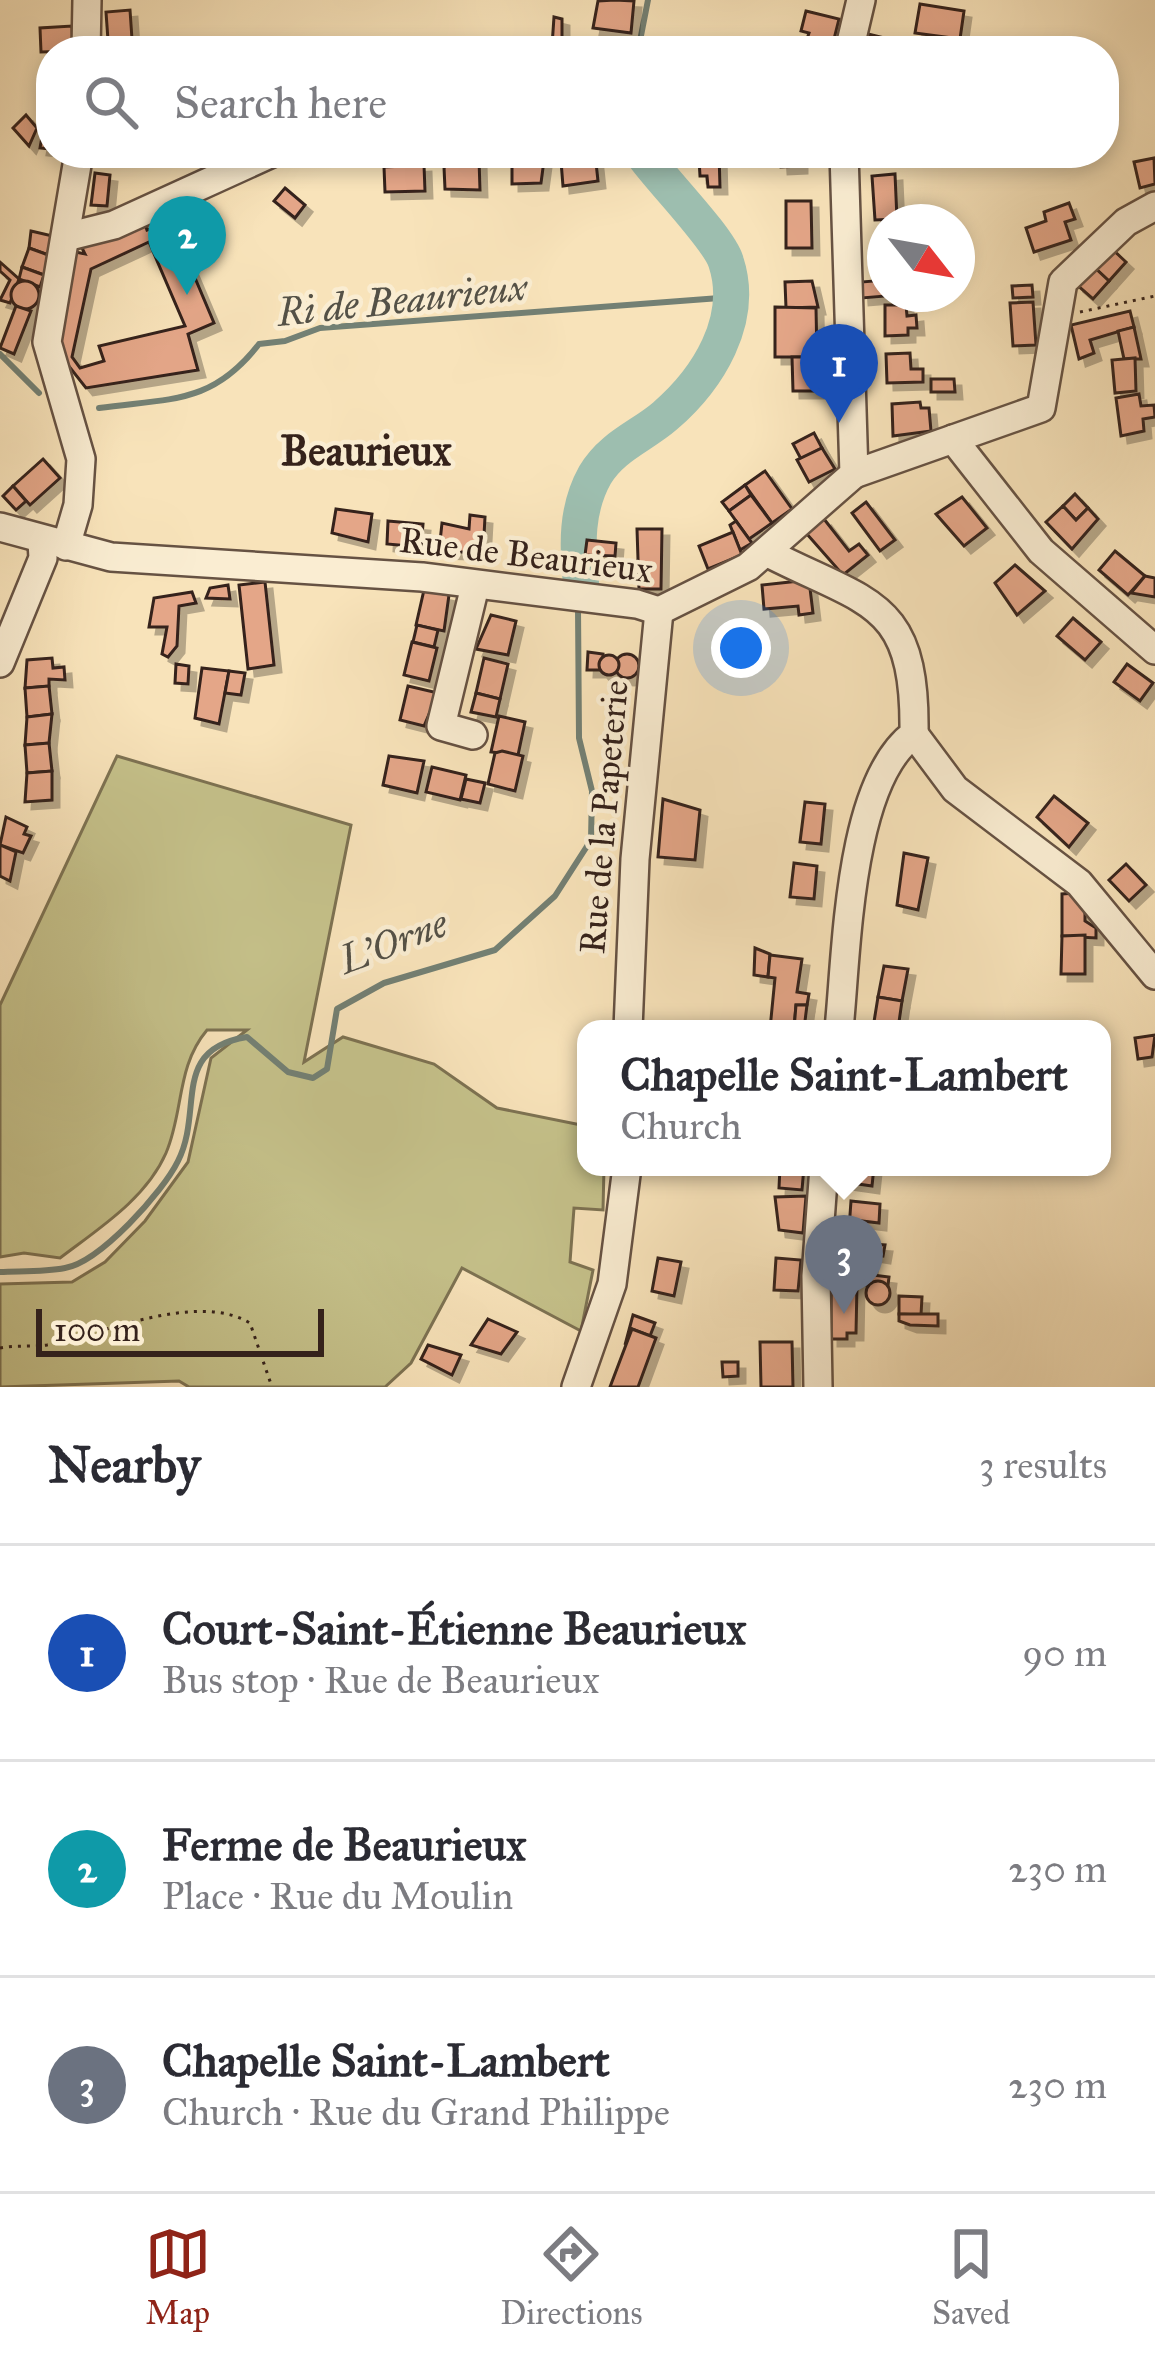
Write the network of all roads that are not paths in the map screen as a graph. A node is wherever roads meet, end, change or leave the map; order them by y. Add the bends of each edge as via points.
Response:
1 (87, 0) edge
2 (861, 0) edge
3 (86, 36) edge
4 (853, 36) edge
5 (77, 168) edge
6 (239, 168) edge
7 (844, 168) edge
8 (1155, 206) edge
9 (67, 237) junction
10 (952, 440) junction
11 (854, 475) junction
12 (0, 527) edge
13 (54, 544) junction
14 (768, 553) junction
15 (475, 586) junction
16 (659, 611) junction
17 (0, 623) edge
18 (1155, 650) edge
19 (0, 663) edge
20 (914, 734) junction
21 (473, 735) dead end
22 (1155, 975) edge
23 (628, 1020) edge
24 (839, 1020) edge
25 (626, 1176) edge
26 (823, 1176) edge
27 (576, 1387) edge
28 (818, 1387) edge

1 - 3 street
2 - 4 street
5 - 9 street
6 - 9 street via 114,225
7 - 11 street
8 - 10 street via 1075,268 1057,296 1041,408
9 - 13 street via 47,342 82,483
10 - 11 street
10 - 18 street via 1041,551
11 - 14 street, Rue de Beaurieux
12 - 13 street, Rue de Beaurieux
13 - 15 street, Rue de Beaurieux via 111,557
13 - 17 street via 27,559
13 - 19 street
14 - 16 street, Rue de Beaurieux
14 - 20 street via 849,587 886,617 908,660
15 - 16 street, Rue de Beaurieux
15 - 21 street via 441,727
16 - 23 street, Rue de la Papeterie
20 - 22 street via 955,789 1079,883
20 - 24 street via 890,758 872,800
25 - 27 street via 618,1258
26 - 28 street

